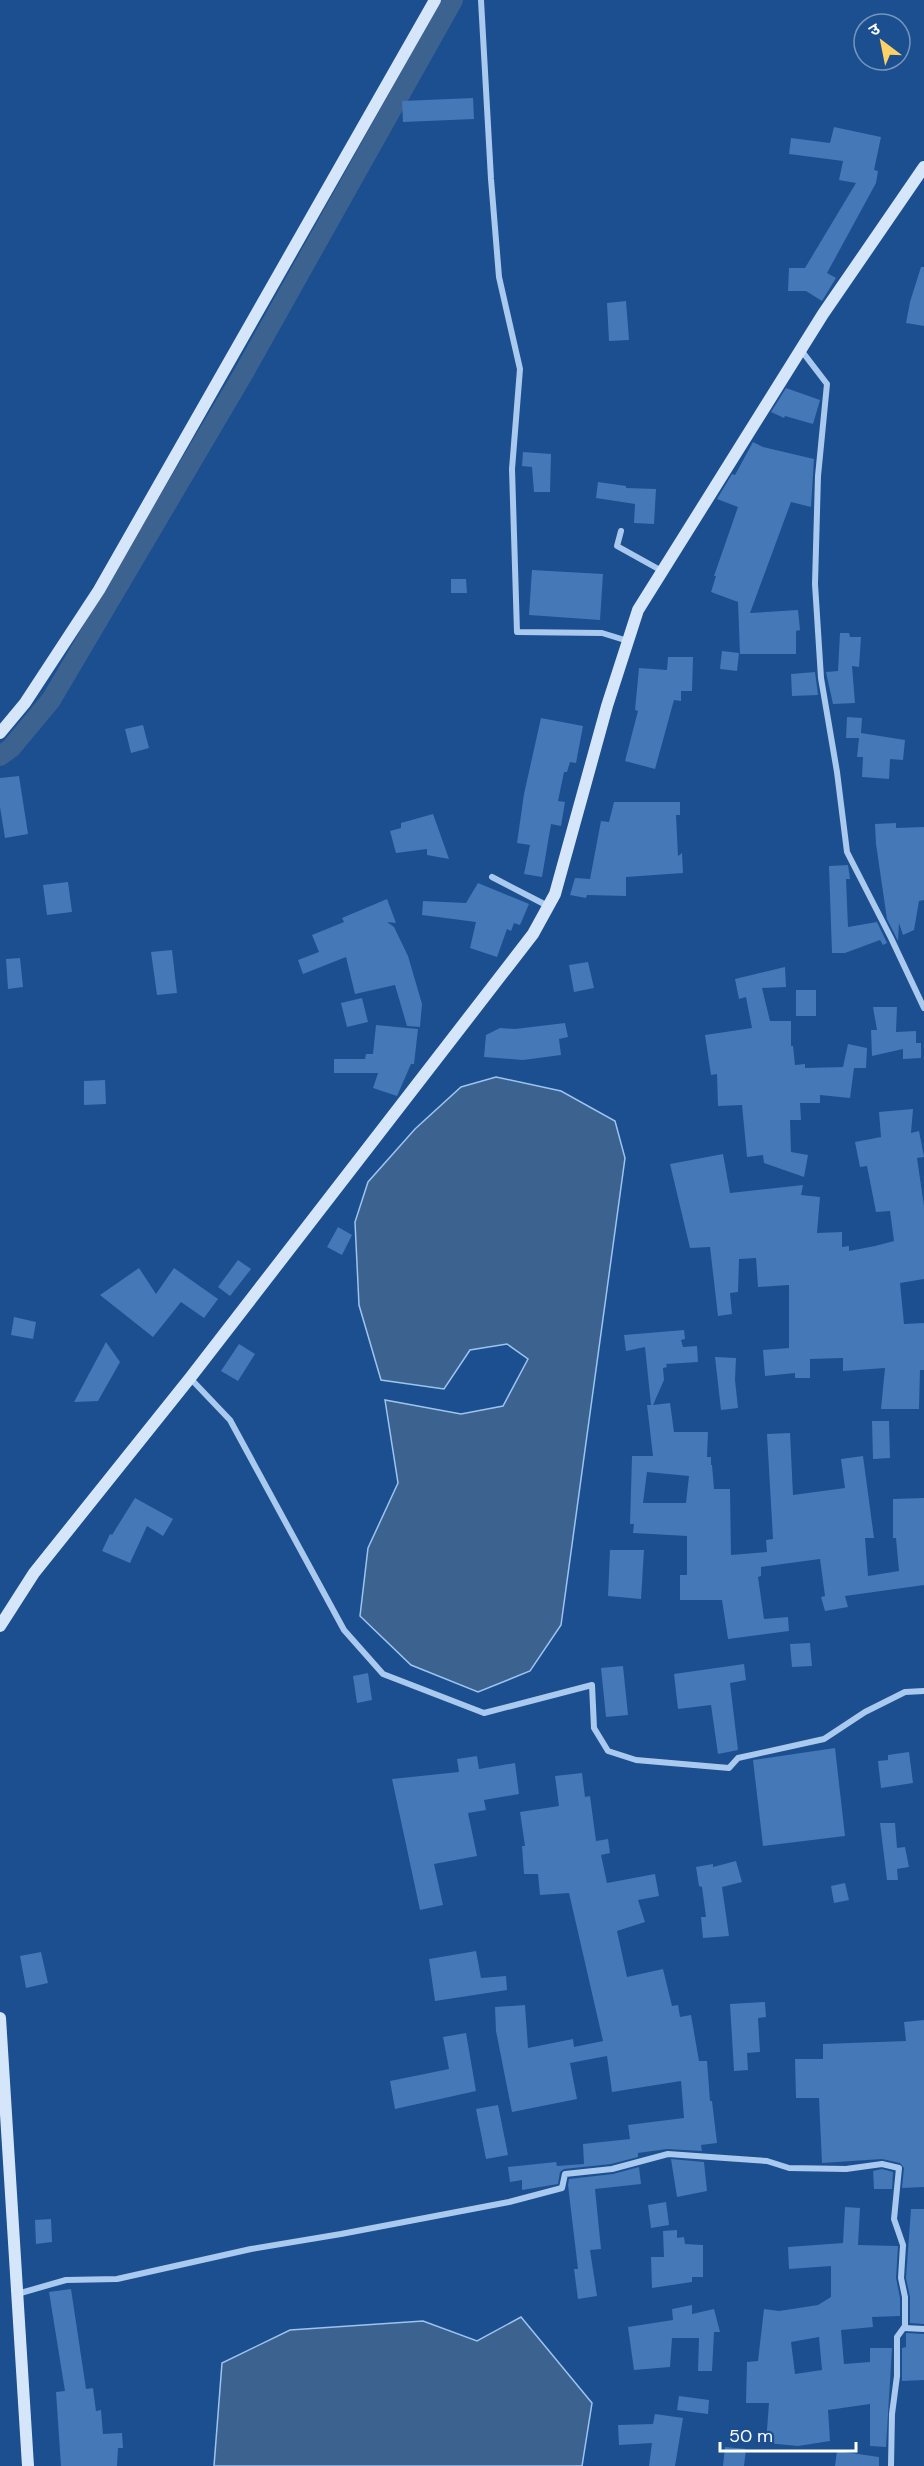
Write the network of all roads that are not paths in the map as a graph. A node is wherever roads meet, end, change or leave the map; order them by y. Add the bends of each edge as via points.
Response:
1 (435, 0) edge
2 (481, 0) edge
3 (924, 167) edge
4 (800, 350) junction
5 (621, 531) dead end
6 (663, 571) junction
7 (628, 641) junction
8 (0, 733) edge
9 (492, 877) dead end
10 (548, 906) junction
11 (924, 1008) edge
12 (190, 1378) junction
13 (0, 1626) edge
14 (924, 1691) edge
15 (0, 2018) edge
16 (4, 2128) edge
17 (17, 2294) junction
18 (904, 2328) junction
19 (924, 2329) edge
20 (27, 2466) edge
21 (891, 2466) edge

1 - 8 main road via 99,590 25,703
2 - 7 street via 500,277 520,369 512,469 518,632 602,633
3 - 4 main road
4 - 6 main road
4 - 11 street via 827,384 818,476 815,584 822,678 847,852
5 - 6 street via 617,546
6 - 7 main road via 638,610
7 - 10 main road via 555,894
9 - 10 street
10 - 12 main road via 533,934
12 - 13 main road via 34,1573
12 - 14 street via 230,1420 344,1629 383,1674 484,1713 592,1685 594,1728 608,1751 636,1760 729,1768 738,1758 824,1739 905,1692
15 - 16 main road
16 - 17 main road
17 - 18 street via 66,2280 117,2279 251,2249 509,2202 562,2188 565,2174 612,2169 668,2154 767,2161 789,2168 846,2169 882,2164 899,2168 894,2219 903,2245
17 - 20 main road
18 - 19 street
18 - 21 street via 897,2337

